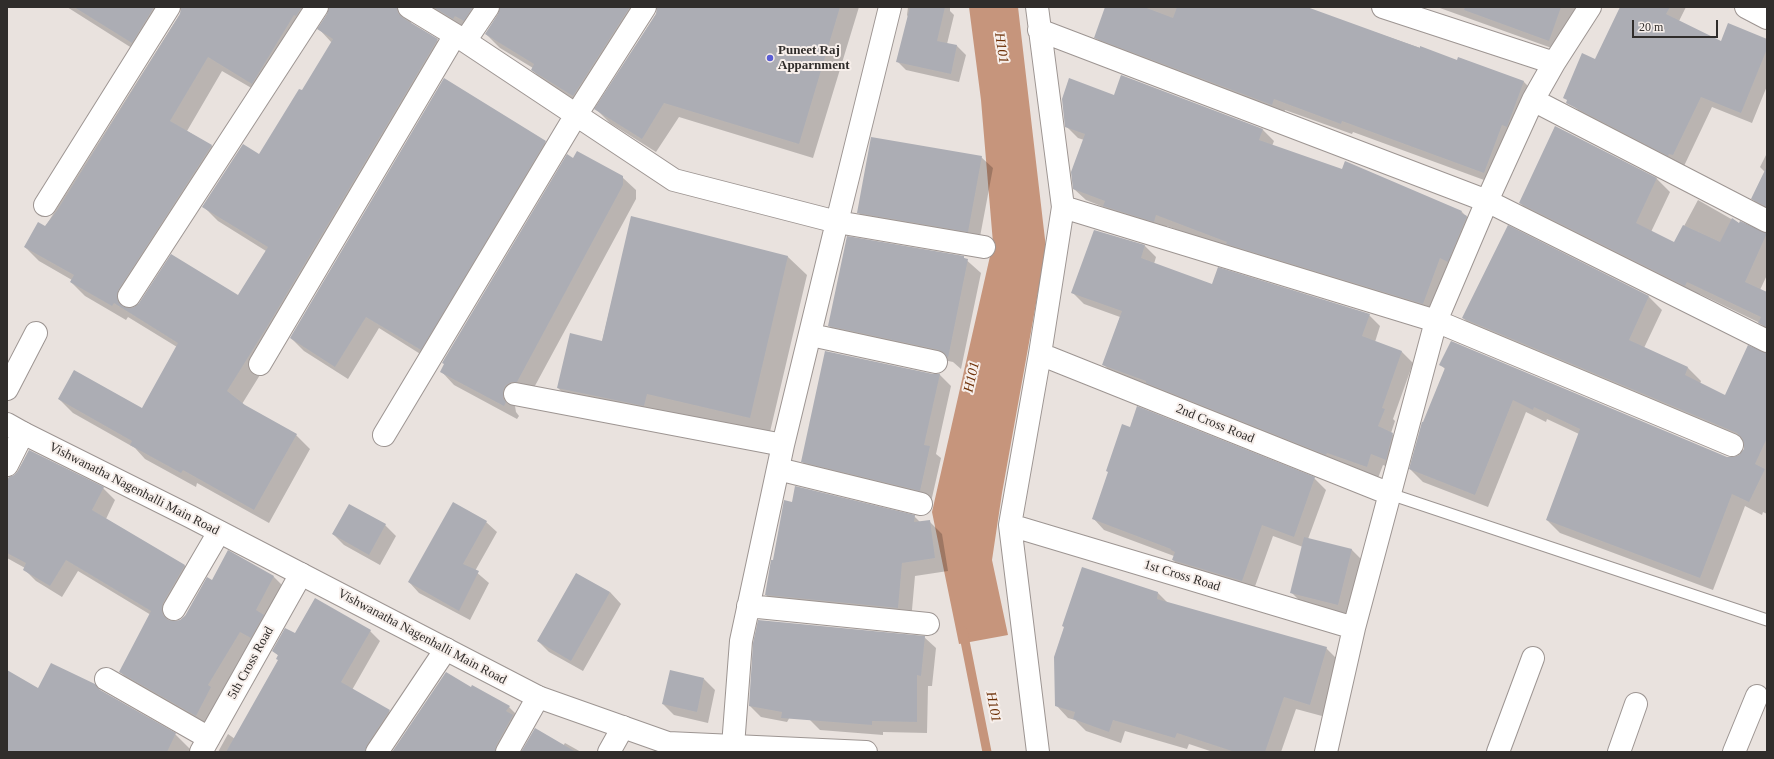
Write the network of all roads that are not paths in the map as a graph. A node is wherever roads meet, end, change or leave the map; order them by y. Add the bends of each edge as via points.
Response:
1 (169, 7) edge
2 (317, 7) edge
3 (409, 7) edge
4 (488, 7) edge
5 (645, 7) edge
6 (890, 7) edge
7 (1037, 7) edge
8 (1383, 7) edge
9 (1590, 7) edge
10 (1746, 7) edge
11 (1767, 18) edge
12 (1039, 30) junction
13 (460, 38) junction
14 (1554, 63) junction
15 (1532, 100) junction
16 (576, 116) junction
17 (1487, 201) junction
18 (45, 205) dead end
19 (1063, 207) junction
20 (1767, 221) edge
21 (837, 222) junction
22 (984, 247) dead end
23 (129, 296) dead end
24 (1436, 321) junction
25 (36, 333) dead end
26 (810, 335) junction
27 (1767, 341) edge
28 (1040, 354) junction
29 (936, 362) dead end
30 (260, 364) dead end
31 (7, 389) edge
32 (515, 394) dead end
33 (15, 428) edge
34 (384, 435) dead end
35 (783, 445) junction
36 (1732, 445) dead end
37 (7, 465) edge
38 (778, 469) junction
39 (1390, 494) junction
40 (921, 504) dead end
41 (1010, 525) junction
42 (219, 532) junction
43 (301, 574) junction
44 (748, 606) junction
45 (174, 609) dead end
46 (1767, 620) edge
47 (928, 624) dead end
48 (1354, 628) junction
49 (446, 649) junction
50 (1533, 658) dead end
51 (106, 680) dead end
52 (1757, 696) dead end
53 (538, 697) junction
54 (1636, 704) dead end
55 (623, 727) junction
56 (205, 745) edge
57 (732, 746) junction
58 (784, 750) edge
59 (377, 752) edge
60 (507, 752) edge
61 (609, 752) edge
62 (866, 752) edge
63 (1038, 752) edge
64 (1326, 752) edge
65 (1498, 752) edge
66 (1619, 752) edge
67 (1734, 752) edge

1 - 18 street
2 - 23 street
3 - 13 street
4 - 13 street
5 - 16 street
6 - 21 street
7 - 12 street
8 - 14 street
9 - 14 street
10 - 11 street
12 - 17 street
12 - 19 street
13 - 16 street
13 - 30 street
14 - 15 street
15 - 17 street
15 - 20 street
16 - 21 street via 674,180
16 - 34 street
17 - 24 street
17 - 27 street
19 - 24 street
19 - 28 street
21 - 22 street
21 - 26 street
24 - 36 street
24 - 39 street
25 - 31 street
26 - 29 street
26 - 35 street
28 - 39 street, 2nd Cross Road
28 - 41 street
32 - 35 street
33 - 37 street
33 - 42 street, Vishwanatha Nagenhalli Main Road
35 - 38 street
38 - 40 street
38 - 44 street
39 - 46 lane
39 - 48 street
41 - 48 street, 1st Cross Road
41 - 63 street
42 - 43 street, Vishwanatha Nagenhalli Main Road
42 - 45 street
43 - 49 street, Vishwanatha Nagenhalli Main Road
43 - 56 street, 5th Cross Road
44 - 47 street
44 - 57 street via 741,641
48 - 64 street
49 - 53 street, Vishwanatha Nagenhalli Main Road
49 - 59 street
50 - 65 street
51 - 56 street
52 - 67 street
53 - 55 street, Vishwanatha Nagenhalli Main Road
53 - 60 street
54 - 66 street
55 - 57 street, Vishwanatha Nagenhalli Main Road via 668,742
55 - 61 street
57 - 58 street, Vishwanatha Nagenhalli Main Road
58 - 62 street, Vishwanatha Nagenhalli Main Road

